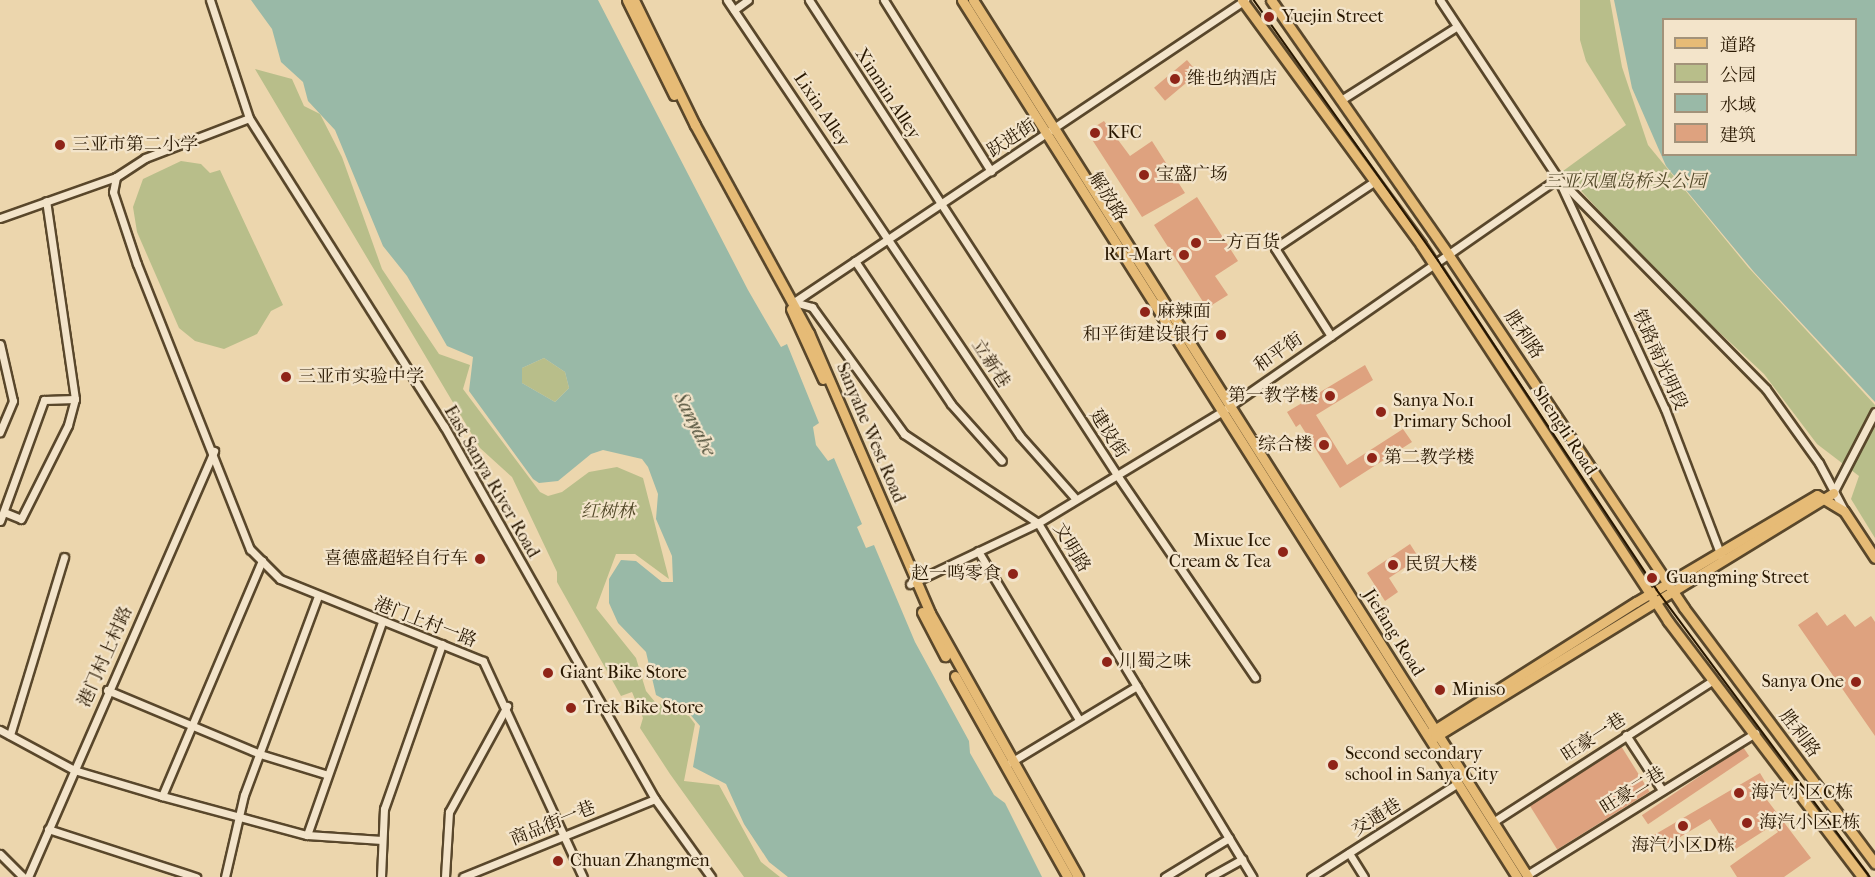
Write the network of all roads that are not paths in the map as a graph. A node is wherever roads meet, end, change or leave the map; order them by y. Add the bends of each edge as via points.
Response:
1 (210, 0) edge
2 (627, 0) edge
3 (634, 0) edge
4 (727, 0) edge
5 (748, 0) edge
6 (809, 0) edge
7 (884, 0) edge
8 (962, 0) edge
9 (973, 0) edge
10 (1243, 0) edge
11 (1270, 0) edge
12 (1440, 0) edge
13 (734, 10) junction
14 (1456, 27) junction
15 (1341, 100) junction
16 (249, 118) junction
17 (1050, 131) junction
18 (991, 171) junction
19 (116, 177) junction
20 (1558, 178) junction
21 (1375, 181) junction
22 (46, 201) junction
23 (940, 204) junction
24 (0, 218) edge
25 (890, 237) junction
26 (1448, 254) junction
27 (855, 261) junction
28 (1434, 264) junction
29 (794, 302) junction
30 (1331, 336) junction
31 (0, 344) edge
32 (75, 399) junction
33 (1226, 409) junction
34 (1874, 413) edge
35 (0, 432) edge
36 (214, 451) junction
37 (1002, 461) dead end
38 (1117, 475) junction
39 (1833, 493) junction
40 (1821, 498) junction
41 (1076, 500) junction
42 (1844, 511) junction
43 (4, 512) junction
44 (0, 521) edge
45 (1038, 523) junction
46 (978, 551) junction
47 (1721, 555) junction
48 (64, 557) dead end
49 (1875, 558) edge
50 (262, 560) junction
51 (913, 583) junction
52 (1670, 586) junction
53 (318, 596) junction
54 (1653, 597) junction
55 (382, 622) junction
56 (442, 644) junction
57 (1255, 677) dead end
58 (1713, 680) junction
59 (1137, 686) junction
60 (107, 690) junction
61 (507, 705) junction
62 (1079, 720) junction
63 (189, 726) junction
64 (0, 730) edge
65 (1755, 733) junction
66 (10, 735) junction
67 (1433, 735) junction
68 (1626, 735) junction
69 (260, 754) junction
70 (1007, 765) junction
71 (74, 770) junction
72 (325, 774) junction
73 (1458, 783) junction
74 (1662, 790) junction
75 (162, 796) junction
76 (655, 799) junction
77 (241, 814) junction
78 (1493, 822) junction
79 (48, 829) junction
80 (567, 834) junction
81 (307, 835) junction
82 (1229, 838) junction
83 (382, 840) junction
84 (1349, 853) junction
85 (0, 854) edge
86 (1242, 859) junction
87 (1875, 863) edge
88 (1524, 876) edge
89 (23, 877) edge
90 (28, 877) edge
91 (196, 877) edge
92 (225, 877) edge
93 (381, 877) edge
94 (446, 877) edge
95 (463, 877) edge
96 (583, 877) edge
97 (711, 877) edge
98 (1068, 877) edge
99 (1078, 877) edge
100 (1165, 877) edge
101 (1210, 877) edge
102 (1252, 877) edge
103 (1311, 877) edge
104 (1364, 877) edge
105 (1862, 877) edge

1 - 16 street, East Sanya River Road
2 - 51 main road, Sanyahe West Road via 789,304
3 - 29 main road, Sanyahe West Road via 695,125
4 - 13 street, Lixin Alley
5 - 13 street
6 - 23 street, Xinmin Alley
7 - 18 street
8 - 17 main road, 解放路
9 - 17 main road, 解放路
10 - 17 street, 跃进街
10 - 21 main road, Shengli Road
11 - 15 main road, 胜利路
12 - 14 street
13 - 25 street, Lixin Alley
14 - 15 street
14 - 20 street
15 - 26 main road, 胜利路
16 - 19 street via 145,158
16 - 76 street, East Sanya River Road via 444,426
17 - 18 street, 跃进街
17 - 33 main road, 解放路
18 - 23 street, 跃进街
19 - 22 street
19 - 36 street via 112,192
20 - 26 street, 和平街
20 - 39 street via 1766,389 1796,427
20 - 47 street, 铁路南光明段 via 1665,409
21 - 28 main road, Shengli Road
21 - 30 street via 1275,248
22 - 24 street
22 - 32 street
23 - 25 street, 跃进街
23 - 38 street, 建设街
25 - 27 street, 跃进街
25 - 41 street, 立新巷 via 1020,436
26 - 28 street, 和平街
26 - 52 main road, 胜利路
27 - 29 street, 跃进街
27 - 37 street via 951,404
28 - 30 street, 和平街
28 - 54 main road, Shengli Road
29 - 45 street, 文明路 via 812,307 904,434
29 - 51 main road, Sanyahe West Road
30 - 33 street, 和平街
31 - 35 street via 13,400
32 - 43 street via 44,400
32 - 43 street via 68,425 21,519
33 - 38 street, 和平街
33 - 67 main road, Jiefang Road
34 - 39 street
36 - 50 street via 250,549
36 - 60 street, 港门村上村路
38 - 41 street, 和平街
38 - 57 street, 建设街
39 - 40 main road
39 - 42 street
40 - 42 main road
40 - 47 main road
41 - 45 street, 和平街
42 - 49 main road
43 - 44 street
45 - 46 street, 和平街
45 - 59 street, 文明路
46 - 51 street, 和平街
46 - 62 street
47 - 52 main road
48 - 66 street
50 - 53 street, 港门上村一路 via 280,579
50 - 63 street
51 - 70 main road, Sanyahe West Road
52 - 54 main road
52 - 87 main road, 胜利路
53 - 55 street, 港门上村一路
53 - 69 street
54 - 58 main road, Shengli Road
54 - 67 main road
55 - 56 street, 港门上村一路
55 - 72 street
56 - 61 street, 港门上村一路 via 483,661
56 - 83 street via 384,808
58 - 65 main road, Shengli Road
58 - 68 street, 旺豪一巷
59 - 62 street
59 - 82 street, 文明路
60 - 63 street
60 - 71 street, 港门村上村路
61 - 80 street, 港门上村一路
61 - 94 street via 449,812
62 - 70 street
63 - 69 street
63 - 75 street
64 - 66 street
65 - 74 street, 旺豪二巷
65 - 105 main road, Shengli Road
66 - 71 street
67 - 73 main road, Jiefang Road
67 - 78 main road, Jiefang Road
68 - 74 street
68 - 78 street, 旺豪一巷
69 - 72 street
69 - 77 street
70 - 98 main road, Sanyahe West Road
70 - 99 main road, Sanyahe West Road
71 - 75 street
71 - 79 street, 港门村上村路
72 - 81 street
73 - 84 street, 交通巷
73 - 88 main road, Jiefang Road
74 - 88 street, 旺豪二巷
75 - 77 street
76 - 80 street, 商品街一巷
76 - 97 street, East Sanya River Road
77 - 81 street
77 - 92 street
78 - 88 main road, Jiefang Road
79 - 90 street, 港门村上村路
79 - 91 street
80 - 95 street, 商品街一巷
80 - 96 street, 港门上村一路
81 - 83 street
82 - 86 street, 文明路
82 - 100 street
83 - 93 street
84 - 103 street, 交通巷
84 - 104 street
85 - 89 street
86 - 101 street
86 - 102 street, 文明路

